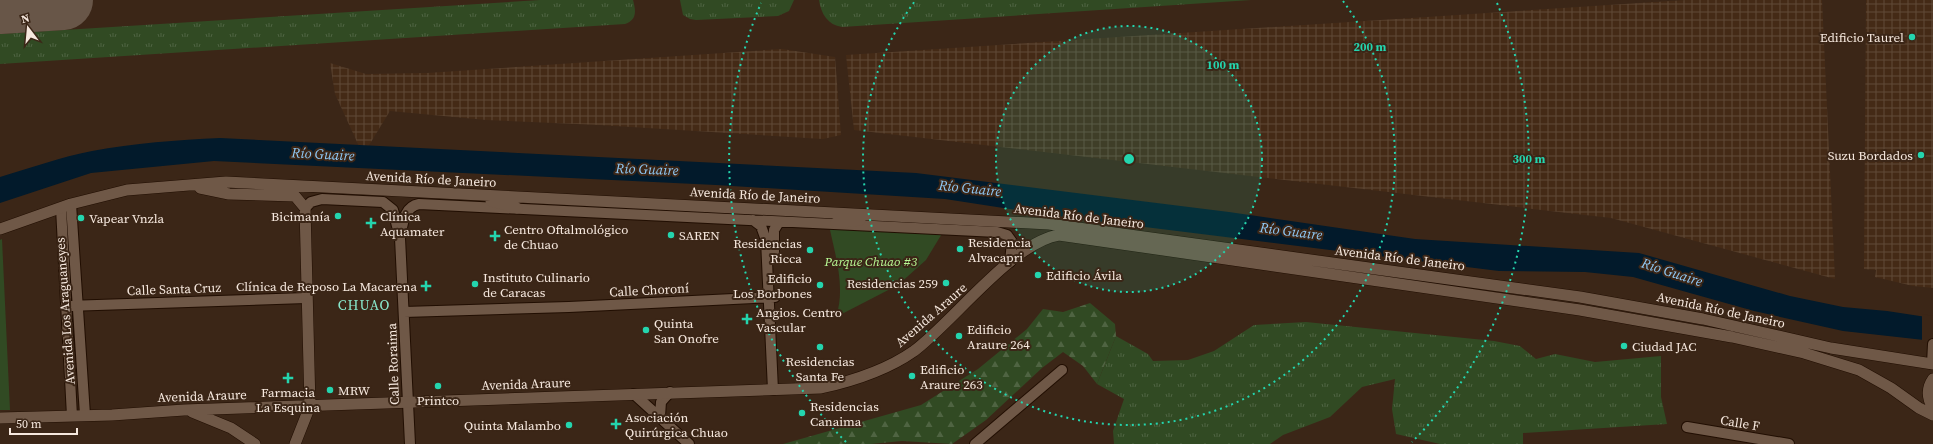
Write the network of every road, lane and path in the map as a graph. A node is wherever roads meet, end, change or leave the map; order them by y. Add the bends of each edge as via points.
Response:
1 (188, 185) junction
2 (473, 195) junction
3 (66, 206) junction
4 (305, 208) junction
5 (517, 208) junction
6 (890, 216) junction
7 (753, 220) junction
8 (779, 222) junction
9 (836, 223) junction
10 (0, 229) edge
11 (400, 238) junction
12 (1010, 262) junction
13 (772, 297) junction
14 (306, 298) junction
15 (72, 306) junction
16 (404, 312) junction
17 (1933, 344) edge
18 (1933, 348) edge
19 (1932, 364) edge
20 (1062, 370) dead end
21 (1933, 379) edge
22 (776, 390) junction
23 (1928, 390) junction
24 (670, 392) junction
25 (634, 394) junction
26 (408, 402) junction
27 (310, 406) junction
28 (1933, 408) edge
29 (184, 410) junction
30 (84, 415) junction
31 (1933, 415) edge
32 (72, 416) junction
33 (660, 416) junction
34 (0, 418) edge
35 (1687, 427) dead end
36 (255, 444) edge
37 (295, 444) edge
38 (410, 444) edge
39 (689, 444) edge
40 (975, 444) edge
41 (1789, 444) edge

1 - 2 street, Avenida Río de Janeiro via 226,182
1 - 3 street, Avenida Río de Janeiro via 127,190
1 - 4 street, Avenida Río de Janeiro via 229,194 295,196
2 - 5 street
2 - 6 street, Avenida Río de Janeiro
3 - 10 street, Avenida Río de Janeiro
3 - 15 street, Avenida Los Araguaneyes
4 - 11 street, Calle Roraima via 311,202 322,199 383,202 393,210
4 - 14 street
5 - 7 street, Avenida Río de Janeiro
5 - 11 street, Avenida Río de Janeiro via 413,205 407,210
6 - 9 street
6 - 19 street, Avenida Río de Janeiro via 1049,224 1336,265 1525,288 1703,319 1831,348
7 - 8 street, Avenida Río de Janeiro
7 - 13 street via 761,226 766,240
8 - 9 street, Avenida Río de Janeiro
8 - 13 street via 774,230 773,240
9 - 12 street, Avenida Río de Janeiro via 1003,233 1012,242
11 - 16 street, Calle Roraima
12 - 22 street, Avenida Araure via 919,346 897,361 840,384 821,388
12 - 31 street, Avenida Río de Janeiro via 1041,240 1059,235 1580,310 1732,337 1840,363 1877,379
13 - 16 street, Calle Choroní
13 - 22 street
14 - 15 street, Calle Santa Cruz
14 - 27 street
15 - 30 street, Avenida Los Araguaneyes
15 - 32 street, Avenida Los Araguaneyes
16 - 26 street, Calle Roraima
17 - 18 street
18 - 19 street
19 - 23 street
20 - 40 street
21 - 23 street
22 - 24 street, Avenida Araure
23 - 28 street
24 - 25 street, Avenida Araure
24 - 33 street via 660,402
25 - 26 street, Avenida Araure
25 - 33 street
26 - 27 street, Avenida Araure
26 - 38 street, Calle Roraima
27 - 29 street, Avenida Araure
27 - 37 street
29 - 30 street, Avenida Araure
29 - 36 street via 223,424
30 - 32 street, Avenida Araure
32 - 34 street, Avenida Araure
33 - 39 street
35 - 41 street, Calle F

